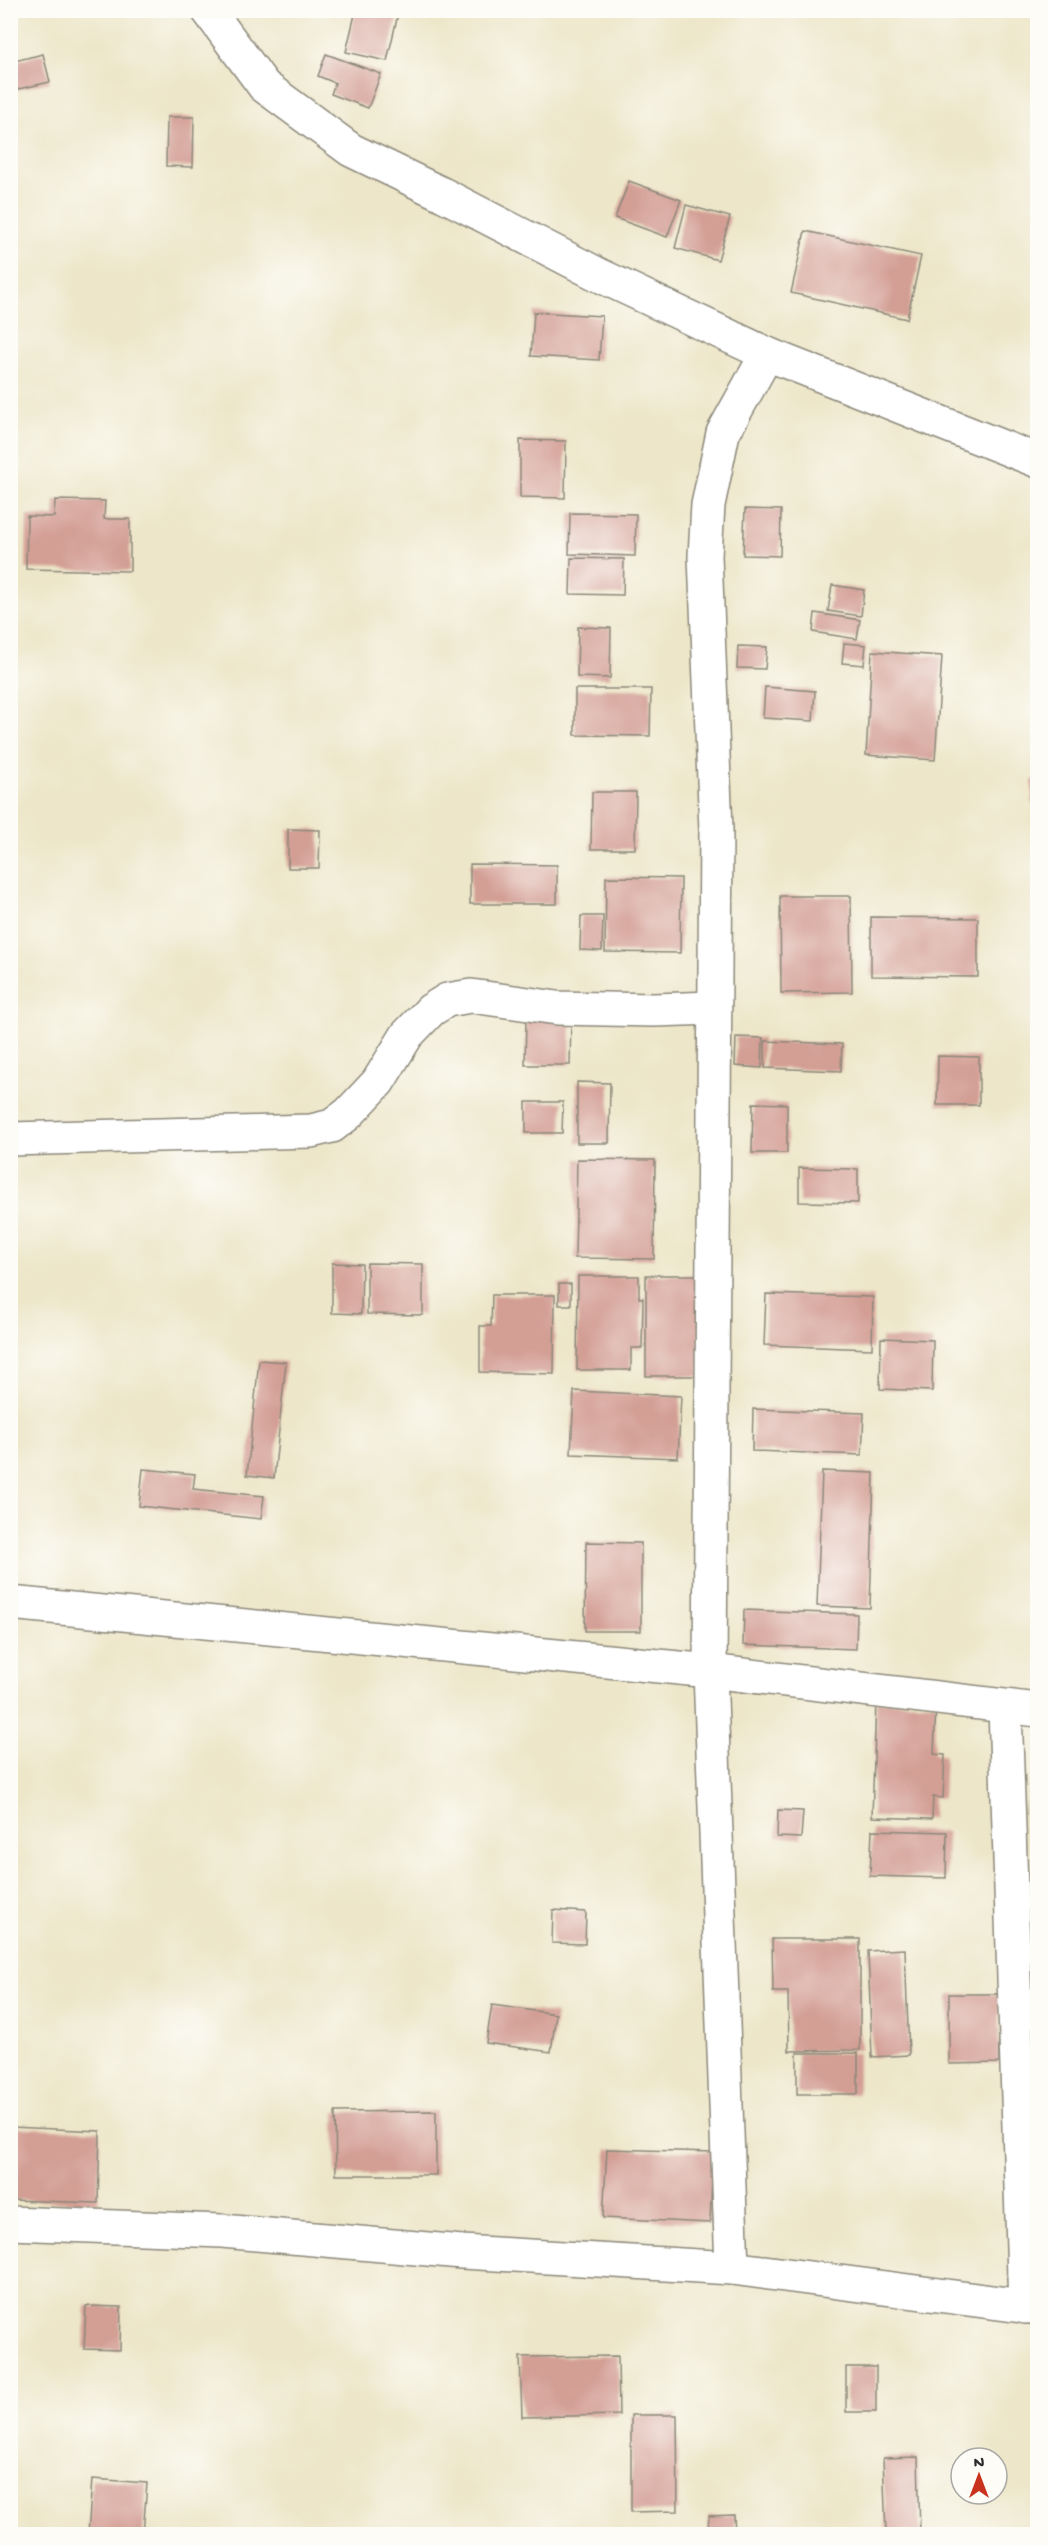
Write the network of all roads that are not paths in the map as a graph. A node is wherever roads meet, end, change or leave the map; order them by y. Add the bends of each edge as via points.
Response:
1 (208, 10) edge
2 (767, 354) junction
3 (1038, 461) edge
4 (714, 1008) junction
5 (10, 1139) edge
6 (10, 1604) edge
7 (710, 1671) junction
8 (1005, 1708) junction
9 (1038, 1710) edge
10 (10, 2223) edge
11 (732, 2268) junction
12 (1031, 2308) edge

1 - 2 street via 264,86 351,150 599,275
2 - 3 street
2 - 4 street via 723,433 708,505 705,555 716,830
4 - 5 street via 557,1008 471,996 447,1000 431,1010 407,1035 378,1082 332,1126 311,1131
4 - 7 street
6 - 7 street
7 - 8 street
7 - 11 street
8 - 9 street
8 - 12 street
10 - 11 street via 222,2231 462,2252
11 - 12 street

